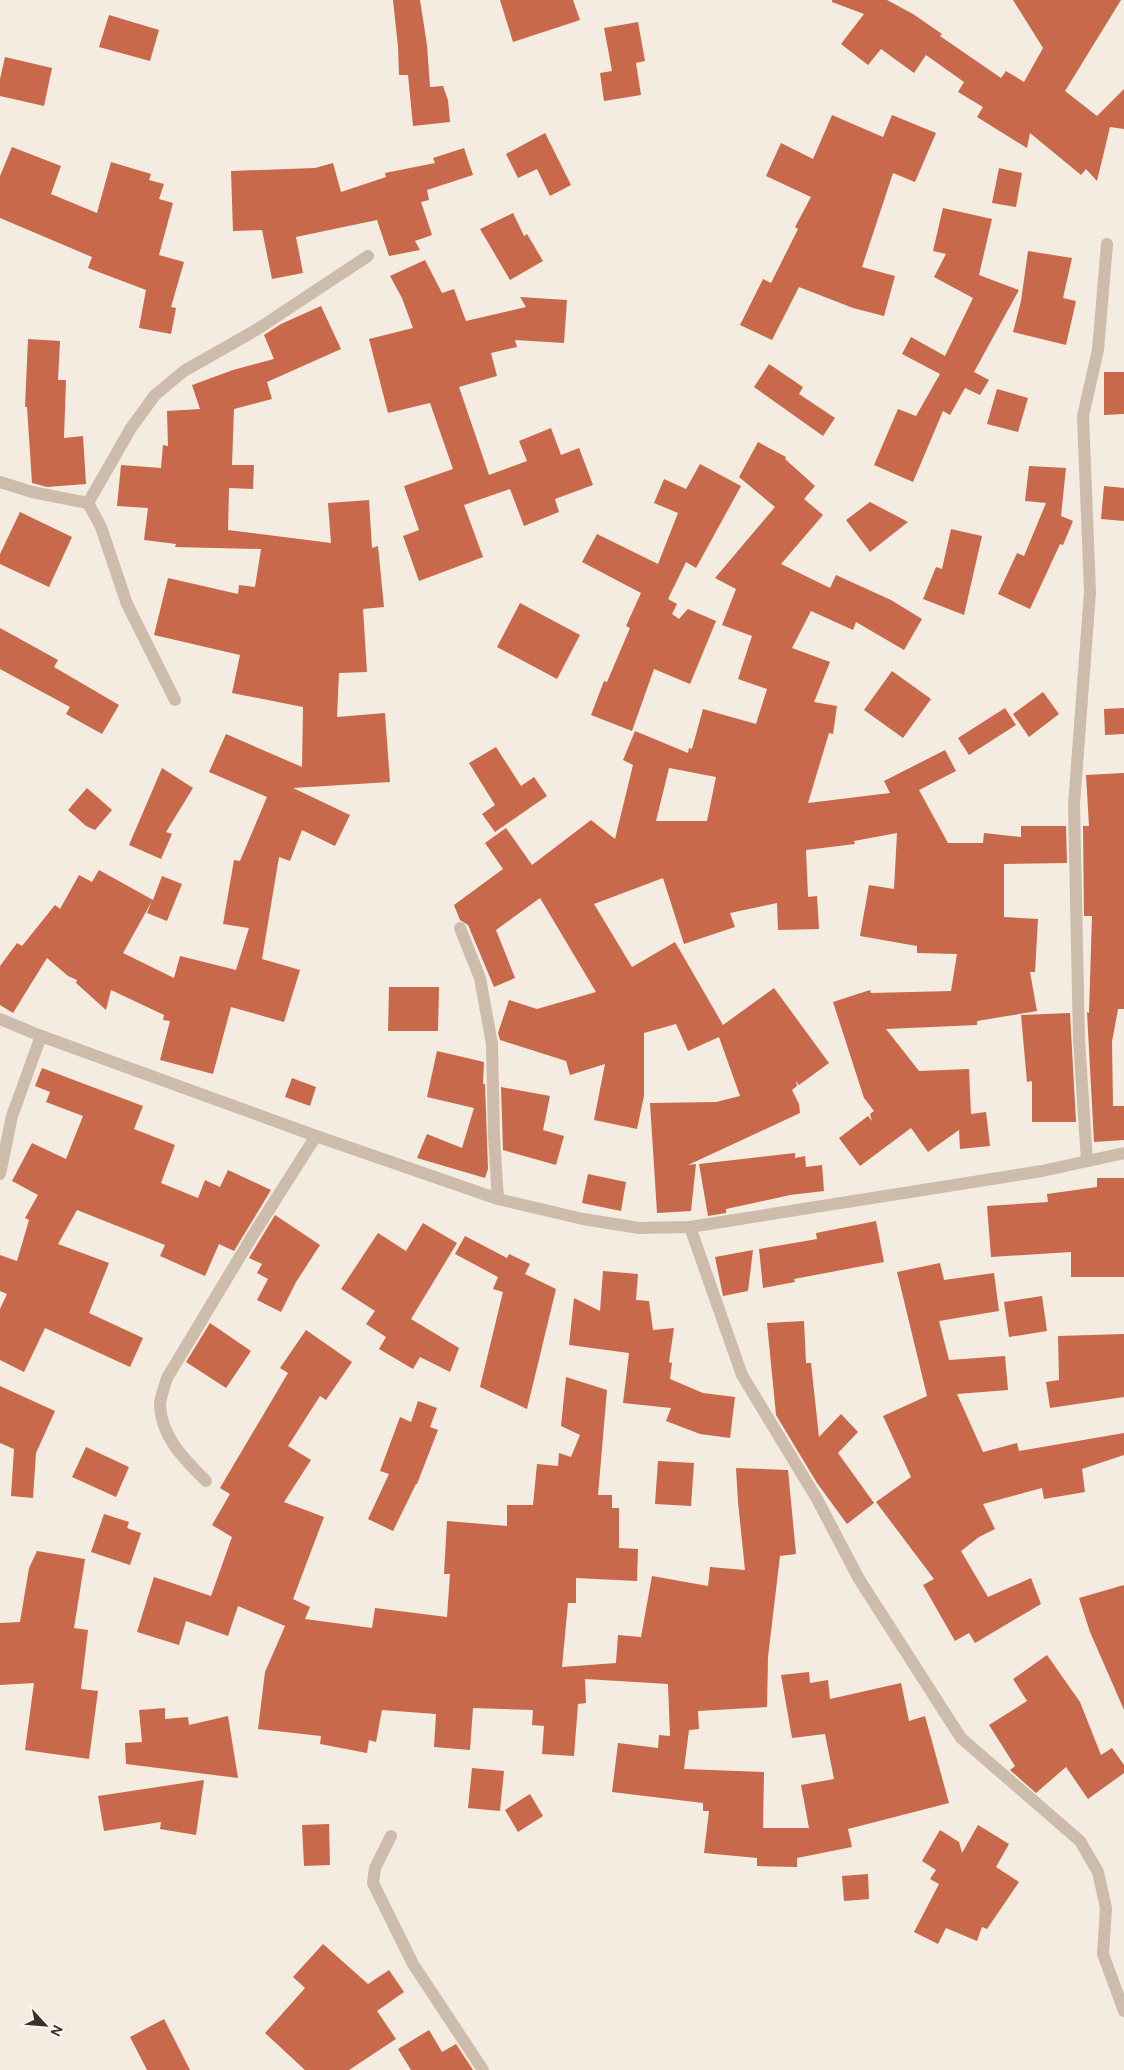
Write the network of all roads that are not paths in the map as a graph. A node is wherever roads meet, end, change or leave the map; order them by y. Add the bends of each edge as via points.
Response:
1 (1107, 244) dead end
2 (368, 256) dead end
3 (0, 482) edge
4 (88, 503) junction
5 (175, 700) dead end
6 (460, 928) dead end
7 (0, 1019) edge
8 (41, 1036) junction
9 (316, 1136) junction
10 (1124, 1154) edge
11 (1087, 1161) junction
12 (0, 1174) edge
13 (498, 1198) junction
14 (690, 1227) junction
15 (206, 1481) dead end
16 (391, 1836) dead end
17 (1124, 2011) edge
18 (483, 2070) edge

1 - 11 street via 1098,350 1082,416 1090,592 1074,805 1078,1040
2 - 4 street via 256,330 184,371 155,396 130,428
3 - 4 street
4 - 5 street via 101,527 127,604
6 - 13 street via 480,978 492,1044
7 - 8 street
8 - 9 street
8 - 12 street via 12,1116
9 - 13 street
9 - 15 street via 167,1378 160,1404 166,1431 183,1459
10 - 11 street
11 - 14 street
13 - 14 street via 583,1219 639,1228
14 - 17 street via 742,1375 817,1499 859,1579 961,1738 1080,1841 1098,1872 1106,1908 1103,1954
16 - 18 street via 375,1868 373,1884 413,1964

